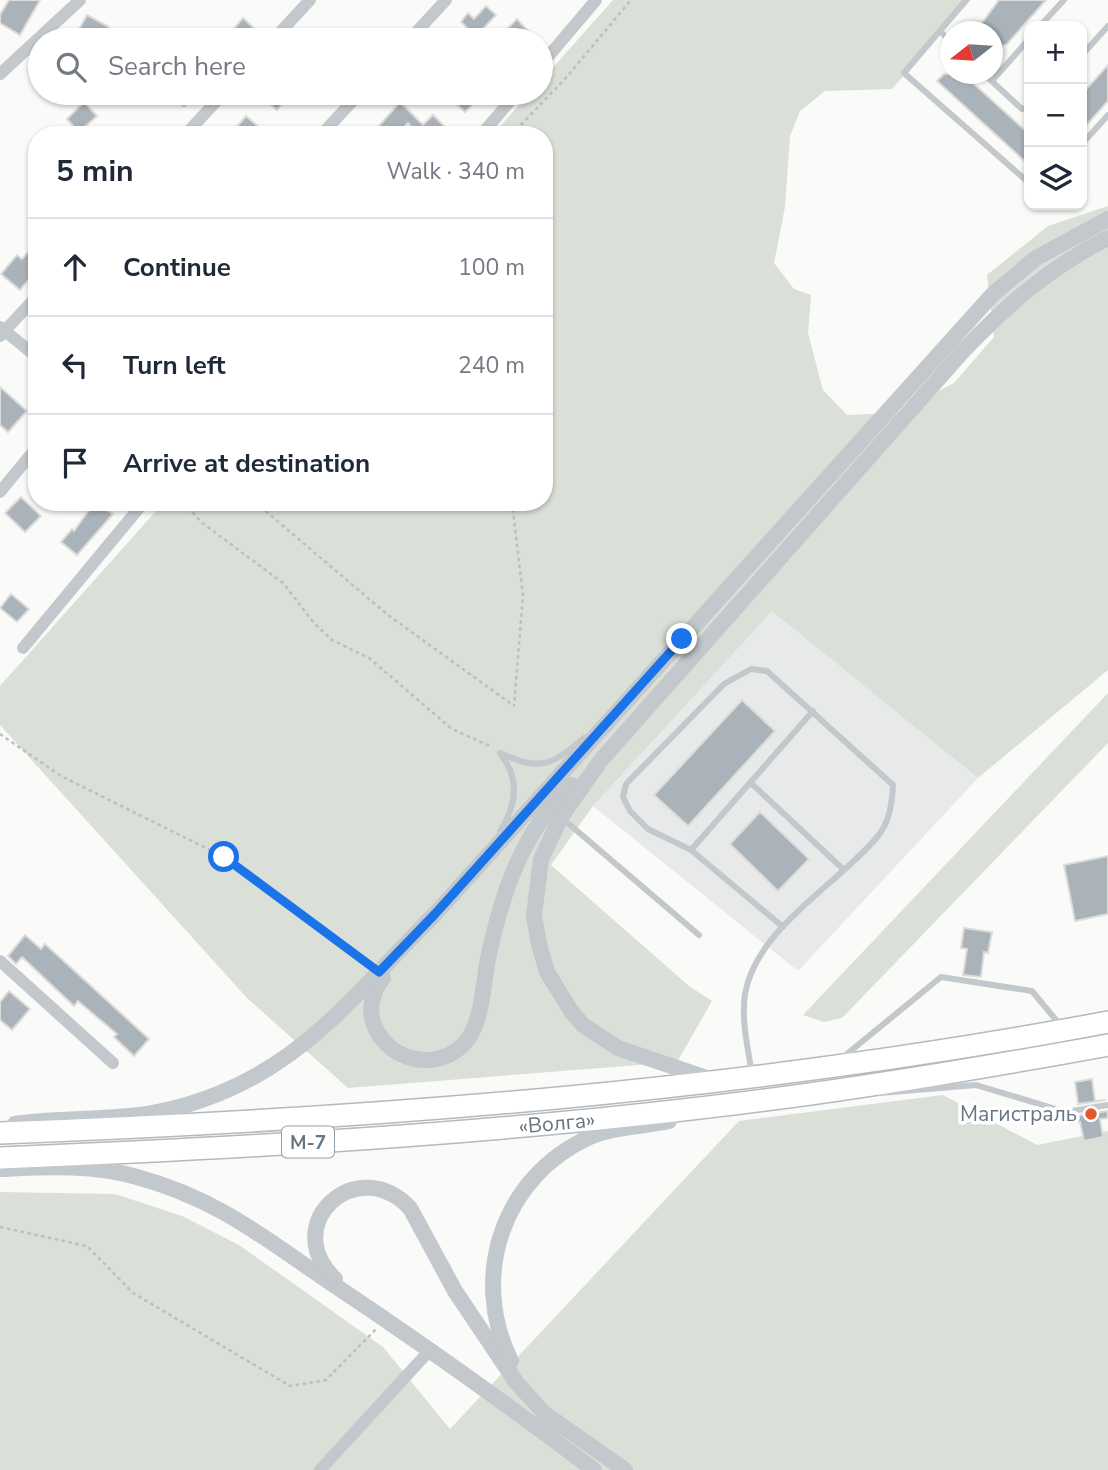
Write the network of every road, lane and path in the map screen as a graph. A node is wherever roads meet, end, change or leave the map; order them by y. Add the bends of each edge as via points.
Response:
1 (80, 0) edge
2 (310, 0) edge
3 (446, 0) edge
4 (596, 0) edge
5 (631, 0) edge
6 (966, 0) edge
7 (1064, 0) edge
8 (948, 21) edge
9 (1045, 21) edge
10 (1108, 26) edge
11 (50, 28) edge
12 (284, 28) edge
13 (420, 28) edge
14 (940, 31) edge
15 (1024, 45) edge
16 (28, 48) edge
17 (1087, 49) edge
18 (553, 51) edge
19 (1003, 69) edge
20 (0, 74) edge
21 (995, 84) edge
22 (553, 91) edge
23 (213, 105) edge
24 (349, 105) edge
25 (507, 105) edge
26 (540, 105) edge
27 (1024, 109) edge
28 (1108, 115) edge
29 (194, 126) edge
30 (329, 126) edge
31 (489, 126) edge
32 (520, 126) edge
33 (1087, 138) edge
34 (1024, 179) edge
35 (1108, 219) edge
36 (1108, 238) edge
37 (28, 305) edge
38 (2, 331) edge
39 (28, 350) edge
40 (28, 458) edge
41 (0, 492) edge
42 (137, 511) edge
43 (191, 511) edge
44 (265, 511) edge
45 (513, 511) edge
46 (23, 648) dead end
47 (623, 705) junction
48 (813, 711) junction
49 (0, 734) edge
50 (500, 753) junction
51 (601, 760) junction
52 (751, 783) junction
53 (561, 817) junction
54 (691, 850) junction
55 (479, 865) junction
56 (843, 869) junction
57 (435, 914) junction
58 (783, 927) junction
59 (699, 935) dead end
60 (0, 961) edge
61 (379, 972) junction
62 (1108, 1022) edge
63 (1064, 1030) junction
64 (1108, 1045) edge
65 (113, 1063) dead end
66 (834, 1065) junction
67 (752, 1075) junction
68 (712, 1080) junction
69 (808, 1094) junction
70 (720, 1105) junction
71 (1108, 1105) edge
72 (0, 1127) edge
73 (0, 1133) edge
74 (0, 1158) edge
75 (0, 1169) edge
76 (0, 1227) edge
77 (352, 1295) junction
78 (387, 1319) junction
79 (430, 1350) junction
80 (567, 1427) junction
81 (320, 1470) edge
82 (594, 1470) edge
83 (625, 1470) edge

1 - 11 street
2 - 12 street
3 - 13 street
4 - 18 street
5 - 22 path
6 - 8 lane
7 - 9 lane
10 - 17 lane
14 - 34 lane via 904,73
15 - 19 lane
16 - 20 street
21 - 27 lane
23 - 29 street
24 - 30 street
25 - 31 street
26 - 32 path
28 - 33 lane
35 - 47 street via 1036,258 993,294
36 - 51 street via 1047,273 997,316
37 - 38 street
38 - 39 street
40 - 41 street
42 - 46 street
43 - 50 path via 283,583 332,640 369,658 452,729
44 - 45 path via 388,615 514,706 523,596
47 - 50 lane via 552,762 529,765
47 - 55 street
48 - 52 lane
48 - 54 lane via 767,671 751,669 724,684 626,784 623,797 630,811 648,828
48 - 56 lane via 892,785 892,808 880,835
49 - 61 path via 61,776 224,857
50 - 55 lane via 513,776 514,803
51 - 53 street
51 - 57 street via 567,790 518,860 498,911 477,1018 469,1037 446,1056 420,1061 393,1050 380,1038 370,1010 380,981
52 - 54 lane
52 - 56 lane
53 - 59 lane
53 - 68 street via 541,859 534,916 547,972 557,992 583,1025 618,1048
54 - 58 lane
55 - 57 street
56 - 58 lane
57 - 61 street
58 - 67 lane via 746,991 744,1013
60 - 65 street
61 - 72 street via 307,1043 238,1086 138,1115 46,1119
62 - 63 highway, «Волга» / М-7
63 - 66 highway, «Волга» / М-7
63 - 66 lane via 1032,991 941,977
64 - 69 highway, «Волга» / М-7
66 - 67 highway, «Волга» / М-7
67 - 68 highway, «Волга» / М-7
68 - 73 highway, «Волга» / М-7 via 423,1109
69 - 70 highway, «Волга» / М-7
69 - 71 lane via 894,1093 956,1084 976,1085 1066,1112
70 - 74 highway, «Волга» / М-7 via 469,1131
70 - 80 street via 666,1122 609,1130 566,1149 537,1173 504,1224 492,1271 499,1332 520,1377
75 - 77 street via 92,1168 174,1189 243,1221
76 - 78 path via 87,1246 132,1293 290,1385 326,1380
77 - 78 street
77 - 80 street via 320,1260 317,1222 324,1208 343,1193 364,1187 390,1191 410,1208 455,1291 516,1382 544,1413
78 - 79 street
79 - 81 street
79 - 82 street
80 - 83 street

